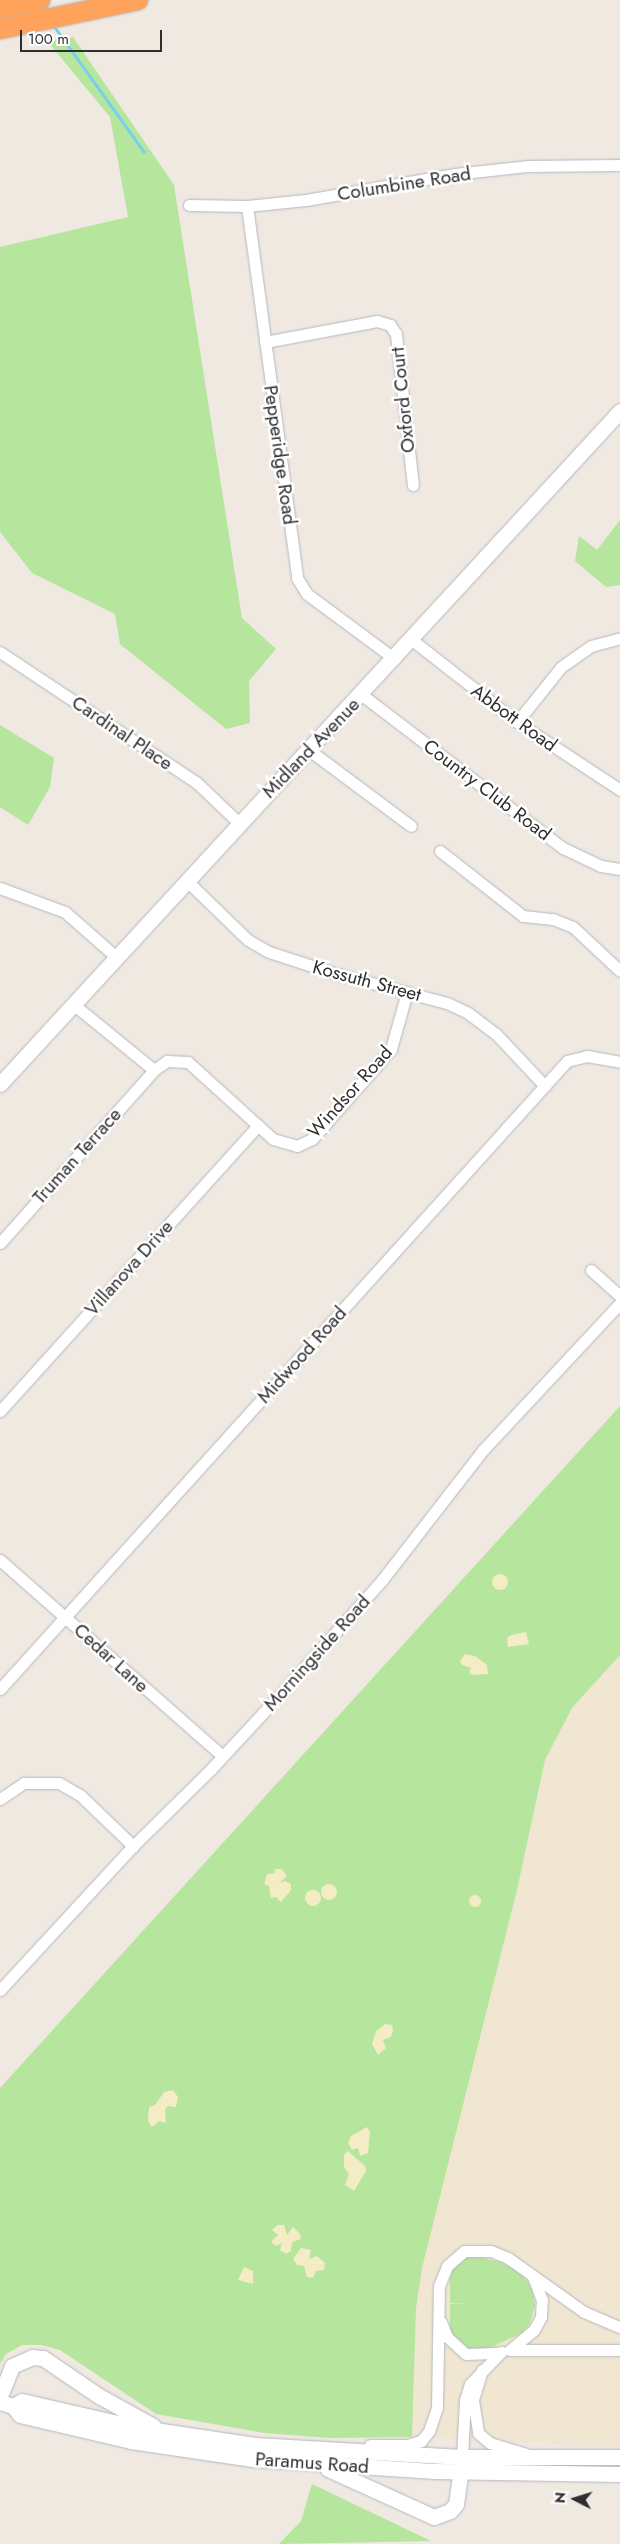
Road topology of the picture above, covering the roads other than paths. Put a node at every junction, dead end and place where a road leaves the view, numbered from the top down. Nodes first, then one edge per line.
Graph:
1 (138, 0) edge
2 (32, 2) edge
3 (0, 8) edge
4 (0, 29) edge
5 (620, 165) edge
6 (188, 205) dead end
7 (246, 206) junction
8 (265, 342) junction
9 (620, 411) edge
10 (413, 485) dead end
11 (620, 638) edge
12 (412, 640) junction
13 (0, 652) edge
14 (395, 658) junction
15 (362, 695) junction
16 (517, 722) junction
17 (309, 750) junction
18 (620, 790) edge
19 (239, 823) junction
20 (411, 826) dead end
21 (440, 851) dead end
22 (620, 869) edge
23 (186, 880) junction
24 (0, 888) edge
25 (116, 957) junction
26 (620, 971) edge
27 (408, 992) junction
28 (73, 1004) junction
29 (620, 1062) edge
30 (154, 1070) junction
31 (0, 1084) edge
32 (545, 1086) junction
33 (258, 1124) junction
34 (0, 1243) edge
35 (591, 1270) dead end
36 (620, 1296) edge
37 (620, 1303) edge
38 (0, 1410) edge
39 (0, 1560) edge
40 (64, 1616) junction
41 (0, 1689) edge
42 (222, 1756) junction
43 (0, 1799) edge
44 (133, 1846) junction
45 (0, 1990) edge
46 (528, 2270) junction
47 (439, 2318) junction
48 (620, 2327) edge
49 (620, 2350) edge
50 (506, 2351) junction
51 (482, 2370) junction
52 (0, 2396) edge
53 (6, 2404) edge
54 (168, 2433) junction
55 (307, 2450) junction
56 (534, 2456) junction
57 (620, 2457) edge
58 (462, 2464) junction
59 (319, 2465) junction
60 (620, 2474) edge

1 - 4 highway
2 - 3 highway
5 - 7 street, Columbine Road
6 - 7 street, Columbine Road
7 - 8 street, Pepperidge Road
8 - 10 street, Oxford Court
8 - 14 street, Pepperidge Road
9 - 12 main road, Midland Avenue
11 - 16 street
12 - 14 main road, Midland Avenue
12 - 16 street, Abbott Road
13 - 19 street, Cardinal Place
14 - 15 main road, Midland Avenue
15 - 17 main road, Midland Avenue
15 - 22 street, Country Club Road
16 - 18 street, Abbott Road
17 - 19 main road, Midland Avenue
17 - 20 street
19 - 23 main road, Midland Avenue
21 - 26 street
23 - 25 main road, Midland Avenue
23 - 27 street, Kossuth Street
24 - 25 street
25 - 28 main road, Midland Avenue
27 - 32 street, Kossuth Street
27 - 33 street, Windsor Road
28 - 30 street
28 - 31 main road, Midland Avenue
29 - 32 street, Midwood Road
30 - 33 street, Windsor Road
30 - 34 street, Truman Terrace
32 - 40 street, Midwood Road
33 - 38 street, Villanova Drive
35 - 36 street
37 - 42 street, Morningside Road
39 - 40 street, Cedar Lane
40 - 41 street, Midwood Road
40 - 42 street, Cedar Lane
42 - 44 street, Morningside Road
43 - 44 street
44 - 45 street, Morningside Road
46 - 47 street
46 - 48 street
46 - 50 street
47 - 50 street
47 - 55 street
49 - 50 street
50 - 51 street
51 - 56 street
51 - 58 street
52 - 54 main road
53 - 54 main road, Paramus Road
53 - 59 main road, Paramus Road
54 - 55 main road, Paramus Road
55 - 58 main road, Paramus Road
56 - 57 main road, Paramus Road
56 - 58 main road, Paramus Road
58 - 59 main road, Paramus Road
58 - 59 main road
58 - 60 main road, Paramus Road

